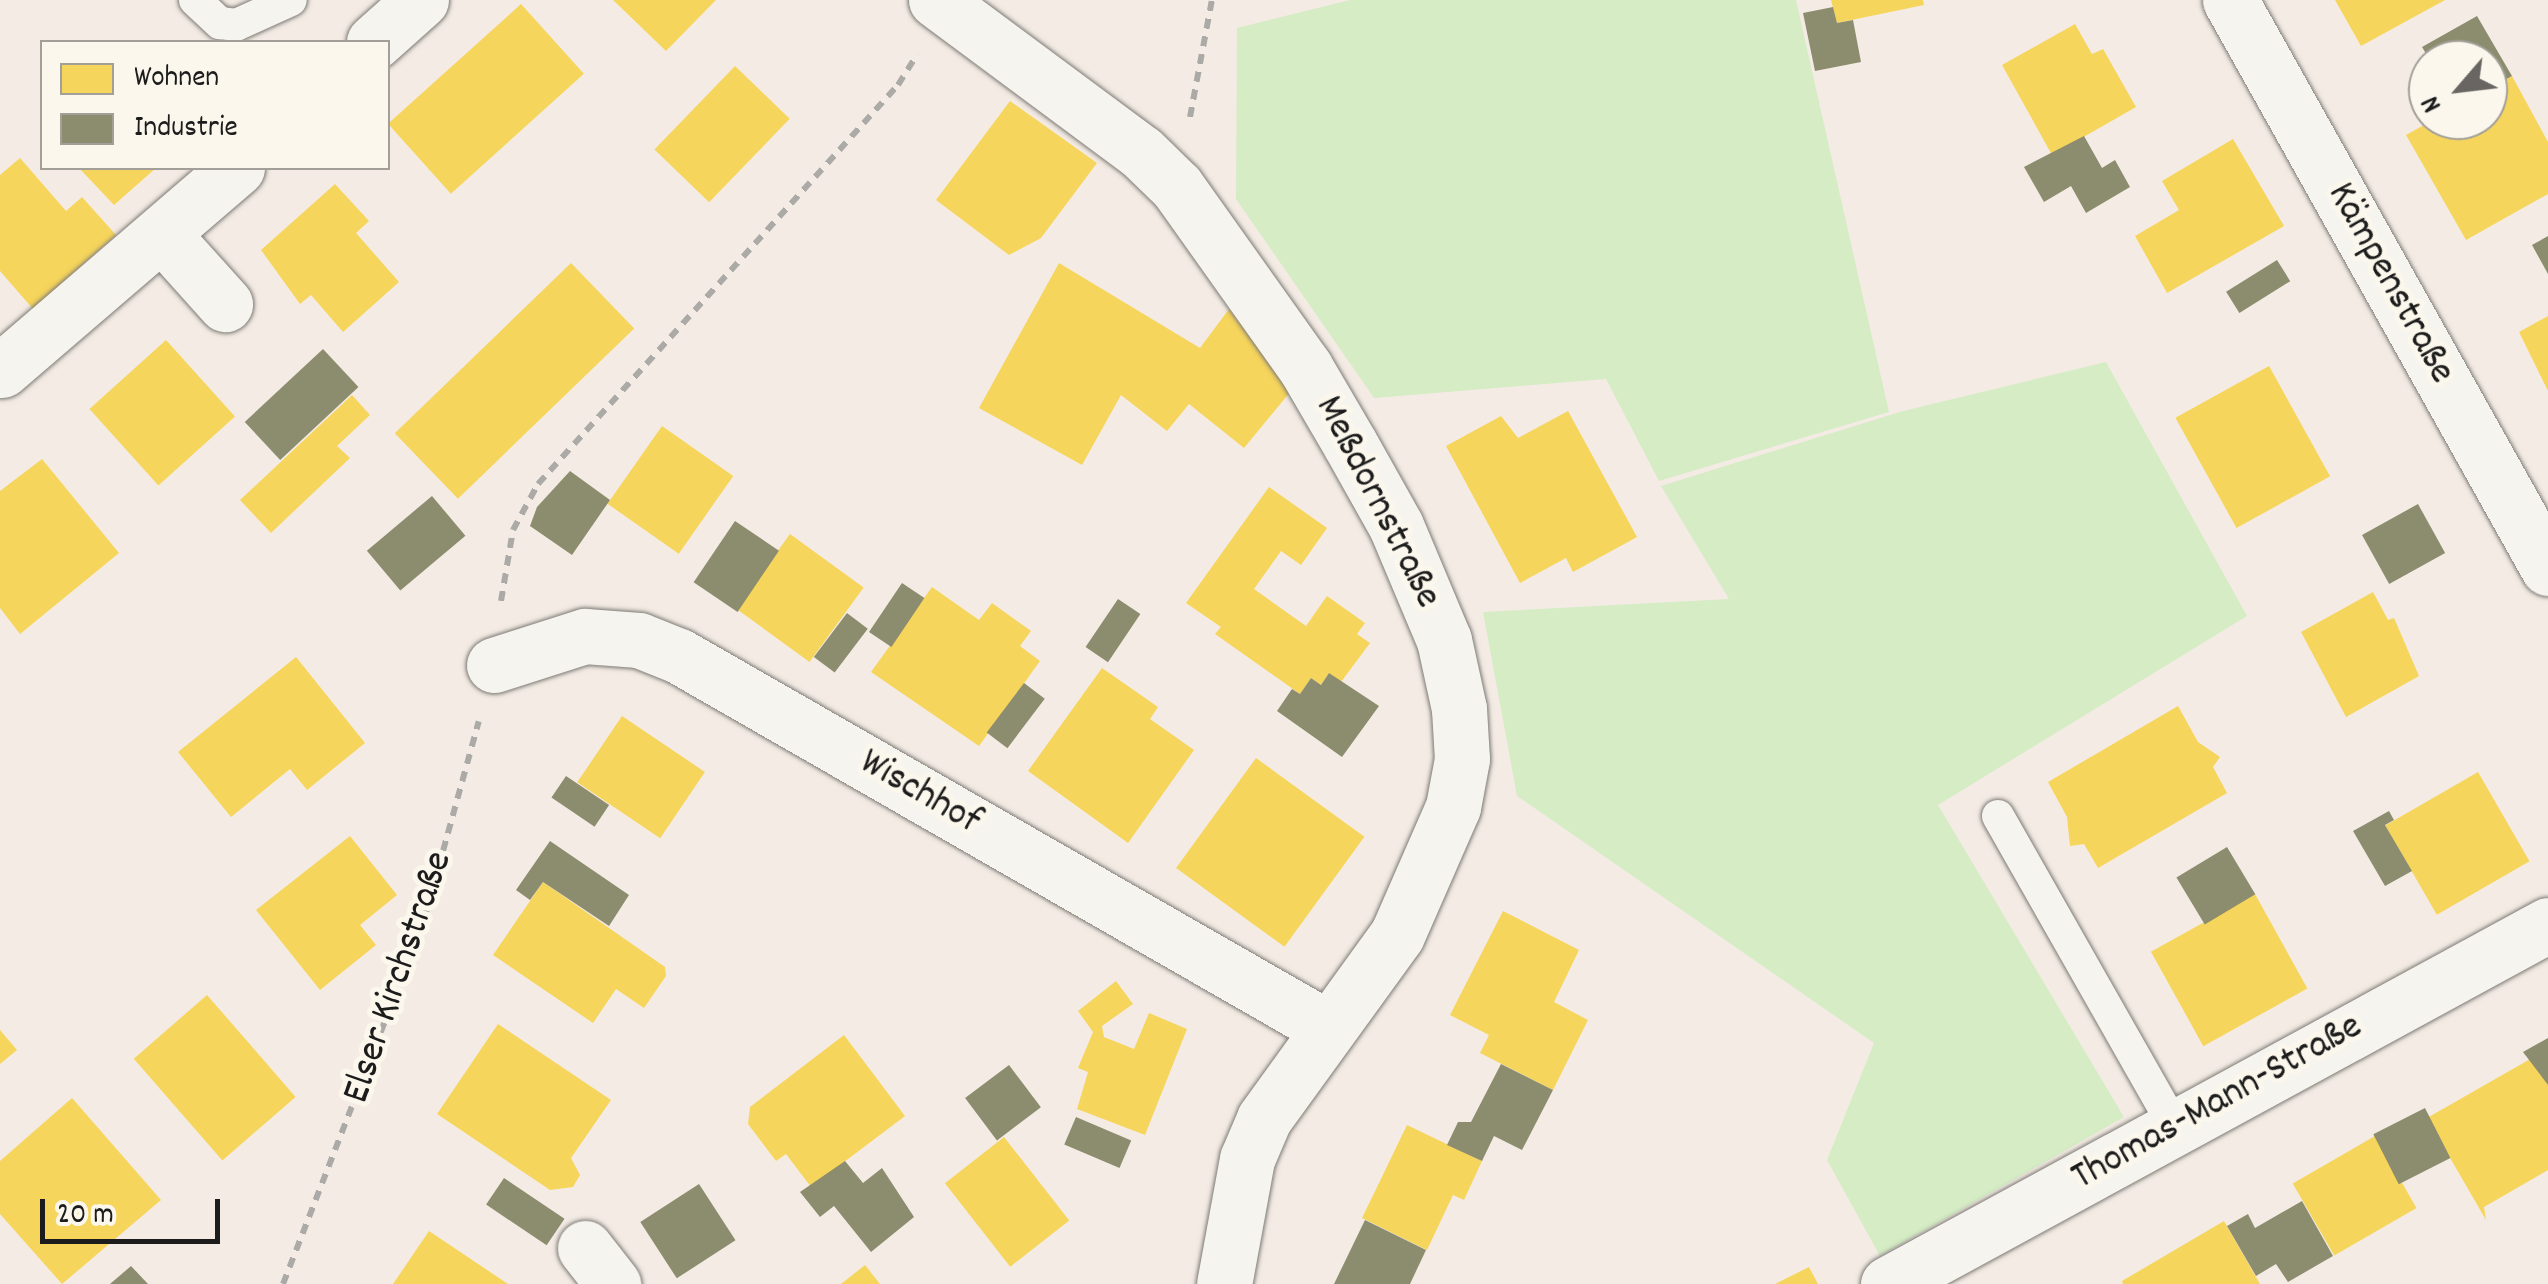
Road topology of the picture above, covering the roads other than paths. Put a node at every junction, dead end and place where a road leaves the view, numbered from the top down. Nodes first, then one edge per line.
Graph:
1 (195, 0) edge
2 (292, 0) edge
3 (420, 0) edge
4 (2230, 0) edge
5 (942, 4) edge
6 (376, 40) edge
7 (235, 170) edge
8 (163, 235) junction
9 (224, 304) dead end
10 (2, 370) edge
11 (2548, 568) edge
12 (494, 666) road end
13 (1998, 816) dead end
14 (2548, 925) edge
15 (1326, 1027) junction
16 (2175, 1128) junction
17 (1224, 1284) edge
18 (1888, 1284) edge

1 - 2 lane
3 - 6 street
4 - 11 street, Kämpenstraße
5 - 15 street, Meßdornstraße
7 - 8 street
8 - 9 street
8 - 10 street
12 - 15 street, Wischhof
13 - 16 lane
14 - 16 street, Thomas-Mann-Straße
15 - 17 street, Meßdornstraße
16 - 18 street, Thomas-Mann-Straße

